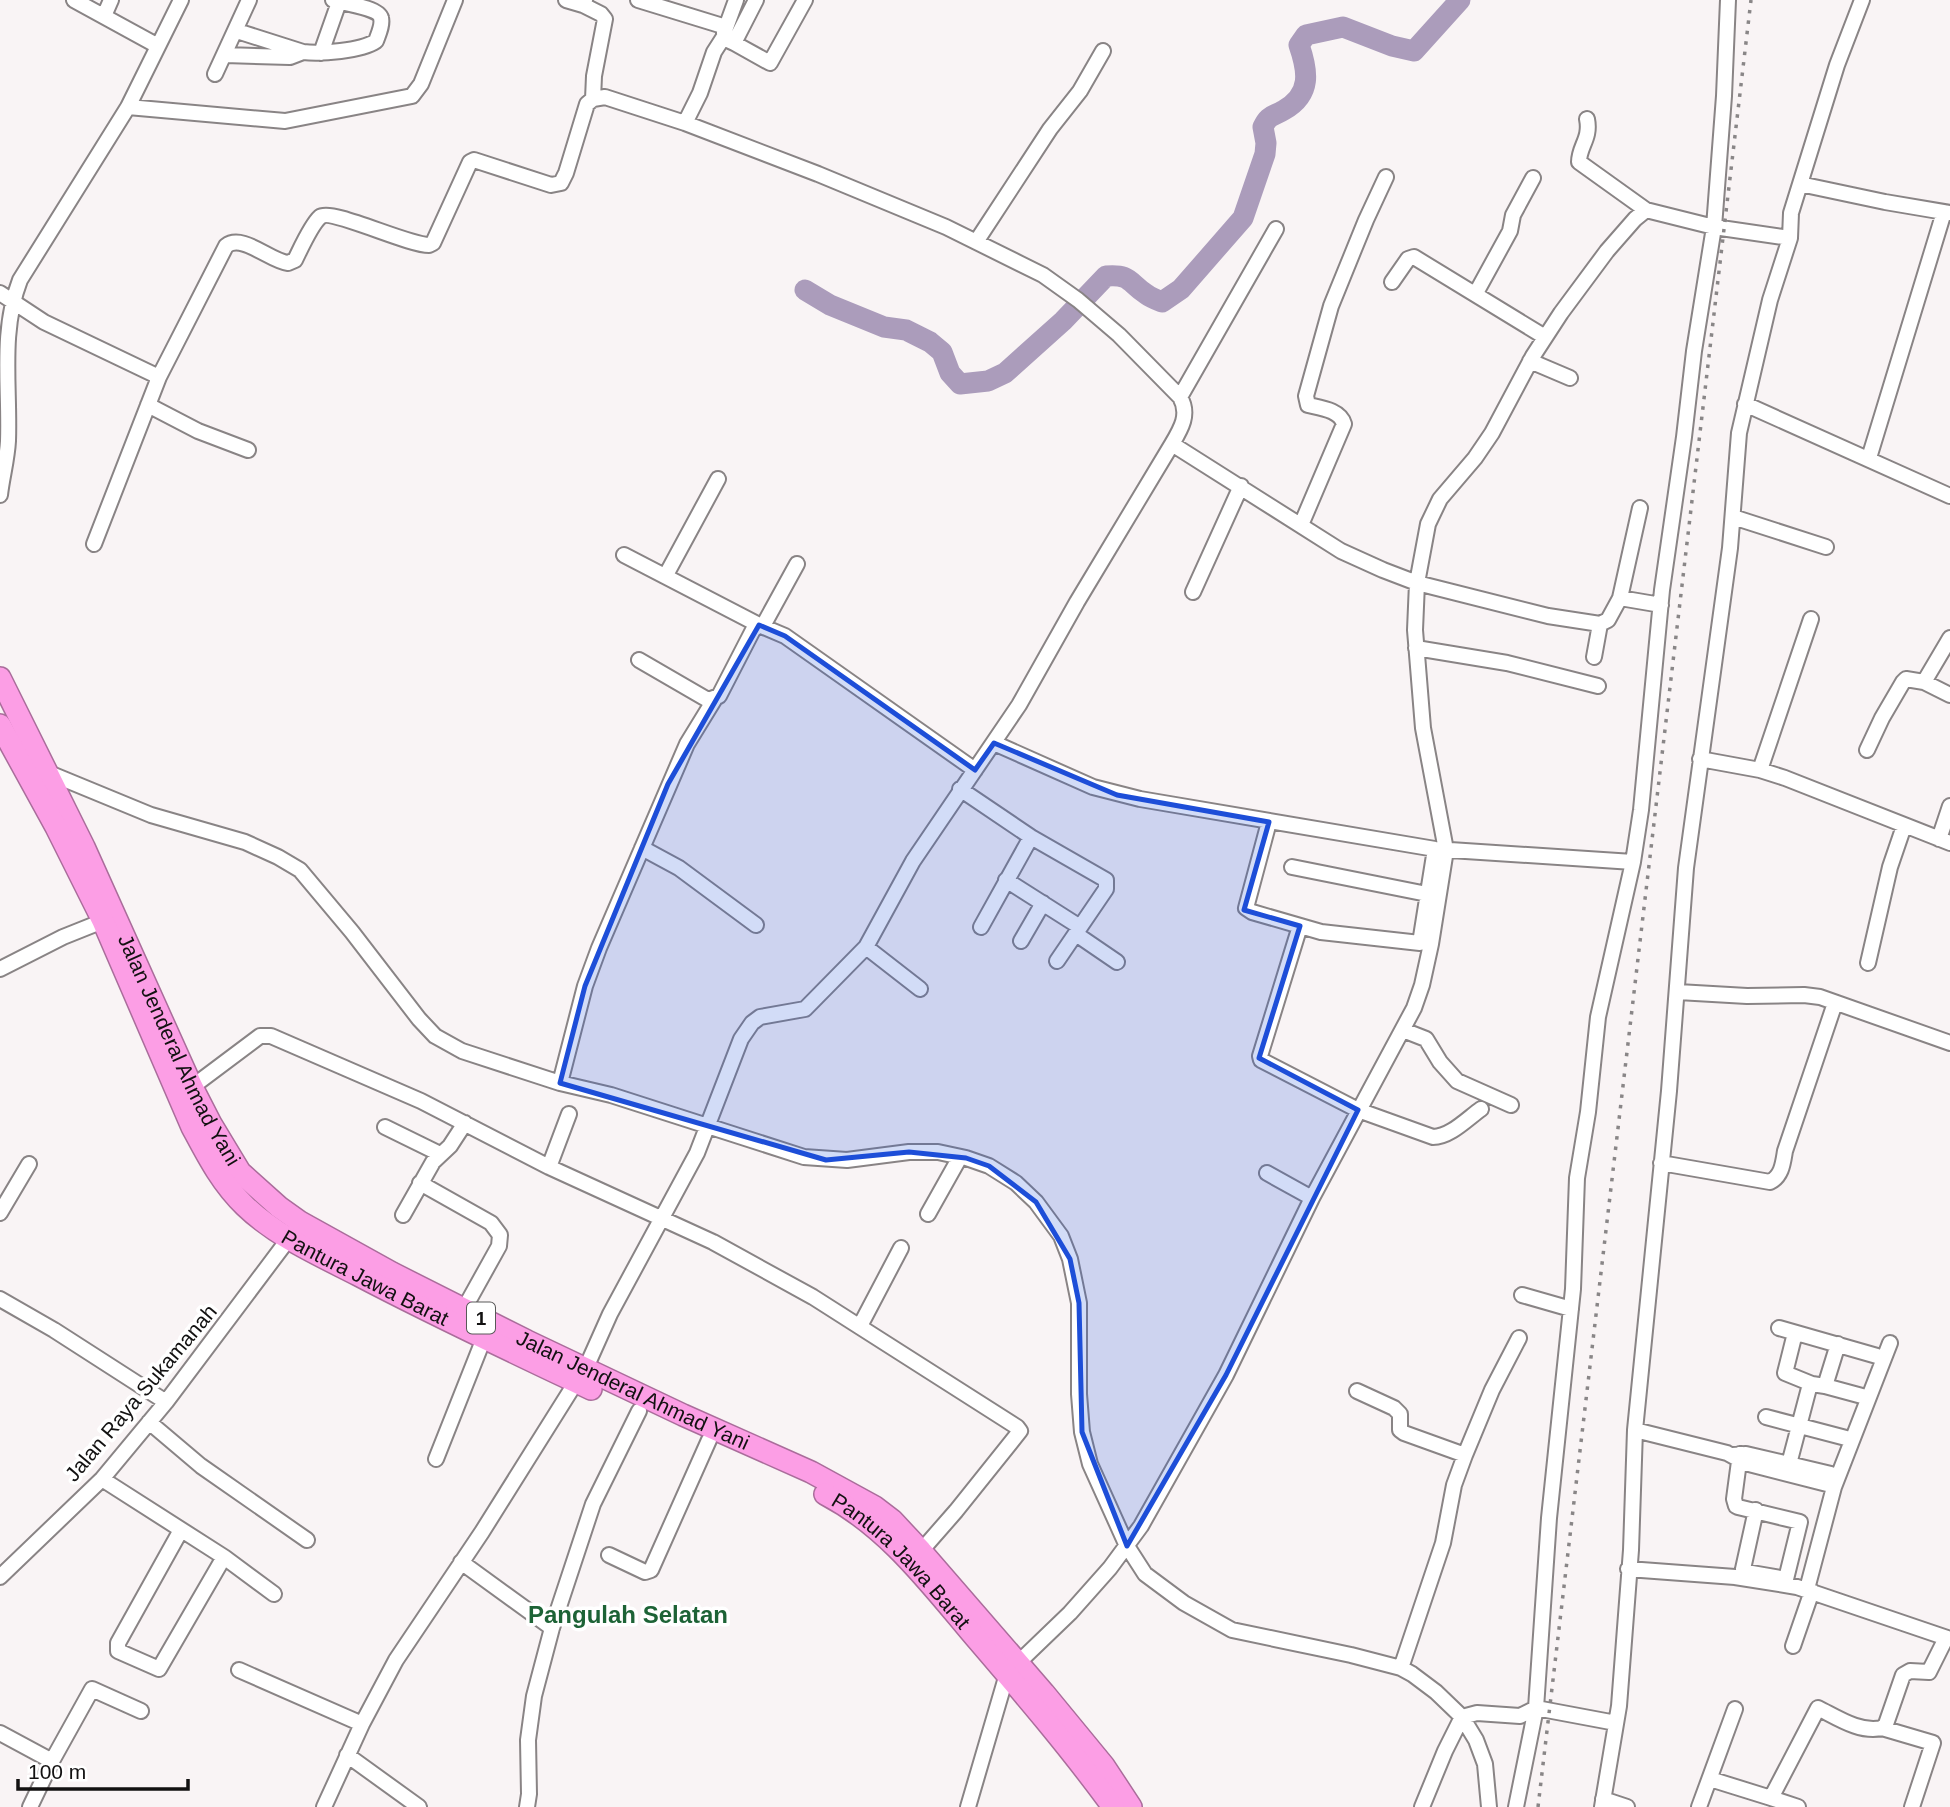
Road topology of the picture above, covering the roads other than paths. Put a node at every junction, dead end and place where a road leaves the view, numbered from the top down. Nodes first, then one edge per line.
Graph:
1 (74, 0) edge
2 (111, 0) edge
3 (181, 0) edge
4 (249, 0) edge
5 (455, 0) edge
6 (566, 0) edge
7 (638, 0) edge
8 (736, 0) edge
9 (756, 0) edge
10 (805, 0) edge
11 (1728, 0) edge
12 (1862, 0) edge
13 (336, 1) edge
14 (584, 3) edge
15 (104, 16) junction
16 (237, 31) junction
17 (728, 36) junction
18 (158, 46) junction
19 (1103, 51) dead end
20 (303, 52) junction
21 (321, 53) junction
22 (225, 55) junction
23 (215, 75) dead end
24 (593, 99) junction
25 (128, 107) junction
26 (1587, 120) dead end
27 (685, 123) junction
28 (1387, 177) dead end
29 (1533, 177) dead end
30 (1800, 184) junction
31 (1646, 210) junction
32 (1947, 213) edge
33 (1714, 227) junction
34 (1276, 229) dead end
35 (1790, 238) junction
36 (976, 242) junction
37 (1392, 282) dead end
38 (1476, 293) junction
39 (6, 296) edge
40 (1545, 337) junction
41 (1530, 361) junction
42 (159, 377) junction
43 (1570, 378) dead end
44 (1180, 397) junction
45 (1745, 404) junction
46 (148, 405) junction
47 (1172, 444) junction
48 (248, 450) dead end
49 (1869, 458) junction
50 (718, 479) dead end
51 (0, 486) edge
52 (1241, 486) junction
53 (0, 495) edge
54 (1950, 496) edge
55 (1640, 508) dead end
56 (1733, 517) junction
57 (1301, 525) junction
58 (94, 544) dead end
59 (1826, 547) dead end
60 (624, 555) dead end
61 (797, 564) dead end
62 (666, 575) junction
63 (1417, 583) junction
64 (1193, 592) dead end
65 (1620, 598) junction
66 (1661, 604) junction
67 (1811, 619) dead end
68 (1600, 624) junction
69 (761, 625) junction
70 (1950, 638) edge
71 (1416, 648) junction
72 (1594, 657) dead end
73 (639, 660) dead end
74 (0, 678) edge
75 (1924, 682) junction
76 (1598, 686) dead end
77 (1950, 695) edge
78 (713, 700) junction
79 (0, 725) edge
80 (994, 743) junction
81 (1867, 750) dead end
82 (1700, 759) junction
83 (975, 770) junction
84 (1760, 770) junction
85 (49, 773) junction
86 (960, 789) junction
87 (1950, 806) edge
88 (1269, 822) junction
89 (1904, 826) junction
90 (1031, 837) junction
91 (1944, 841) edge
92 (642, 848) junction
93 (1440, 850) junction
94 (1633, 862) junction
95 (1292, 867) dead end
96 (1006, 880) junction
97 (1434, 896) junction
98 (1042, 903) junction
99 (103, 921) junction
100 (756, 925) dead end
101 (1300, 926) junction
102 (981, 928) dead end
103 (1078, 930) junction
104 (1021, 941) dead end
105 (1425, 944) junction
106 (866, 947) junction
107 (1057, 961) dead end
108 (1117, 962) dead end
109 (1868, 963) dead end
110 (0, 969) edge
111 (920, 989) dead end
112 (1678, 992) junction
113 (1835, 1003) junction
114 (1403, 1030) junction
115 (1950, 1043) edge
116 (560, 1083) junction
117 (192, 1087) junction
118 (1511, 1105) dead end
119 (1481, 1109) dead end
120 (1358, 1110) junction
121 (569, 1114) dead end
122 (465, 1123) junction
123 (385, 1127) dead end
124 (707, 1127) junction
125 (440, 1154) junction
126 (960, 1157) junction
127 (1661, 1163) junction
128 (29, 1164) dead end
129 (549, 1167) junction
130 (1267, 1173) dead end
131 (420, 1183) junction
132 (1312, 1198) junction
133 (0, 1213) edge
134 (928, 1214) dead end
135 (403, 1215) dead end
136 (660, 1220) junction
137 (295, 1230) junction
138 (901, 1248) dead end
139 (1522, 1295) dead end
140 (0, 1299) edge
141 (464, 1309) junction
142 (1572, 1309) junction
143 (860, 1326) junction
144 (1779, 1328) dead end
145 (1795, 1333) junction
146 (484, 1338) junction
147 (1518, 1338) dead end
148 (1890, 1343) dead end
149 (1838, 1344) junction
150 (1877, 1356) dead end
151 (580, 1376) junction
152 (1819, 1385) junction
153 (1357, 1391) dead end
154 (1863, 1396) dead end
155 (166, 1402) junction
156 (639, 1411) junction
157 (1766, 1417) dead end
158 (149, 1422) junction
159 (1799, 1426) junction
160 (1635, 1430) junction
161 (1846, 1438) dead end
162 (709, 1440) junction
163 (1465, 1455) junction
164 (1737, 1457) junction
165 (436, 1459) dead end
166 (102, 1479) junction
167 (1756, 1510) junction
168 (1800, 1522) junction
169 (1816, 1527) dead end
170 (181, 1530) junction
171 (307, 1540) dead end
172 (1127, 1546) junction
173 (921, 1551) junction
174 (608, 1555) dead end
175 (224, 1557) junction
176 (461, 1562) junction
177 (1628, 1569) junction
178 (0, 1577) edge
179 (1809, 1590) junction
180 (274, 1594) dead end
181 (552, 1628) junction
182 (1948, 1639) edge
183 (1793, 1646) dead end
184 (1013, 1668) junction
185 (1401, 1668) junction
186 (239, 1670) dead end
187 (1536, 1708) junction
188 (1735, 1709) dead end
189 (141, 1711) dead end
190 (1462, 1717) junction
191 (1616, 1723) junction
192 (362, 1724) junction
193 (1882, 1728) junction
194 (0, 1733) edge
195 (347, 1755) junction
196 (52, 1761) junction
197 (1710, 1779) junction
198 (1771, 1798) junction
199 (1602, 1803) edge
200 (30, 1807) edge
201 (324, 1807) edge
202 (419, 1807) edge
203 (527, 1807) edge
204 (968, 1807) edge
205 (1113, 1807) edge
206 (1131, 1807) edge
207 (1422, 1807) edge
208 (1489, 1807) edge
209 (1516, 1807) edge
210 (1627, 1807) edge
211 (1699, 1807) edge
212 (1798, 1807) edge
213 (1912, 1807) edge

1 - 15 street
2 - 15 street
3 - 18 street
4 - 16 street
5 - 25 street
6 - 14 street
7 - 17 street
8 - 17 street
9 - 17 street
10 - 17 street
11 - 33 street
12 - 30 street
13 - 21 street
13 - 21 street
14 - 24 street
15 - 18 street
16 - 20 street
16 - 22 street
17 - 27 street
18 - 25 street
19 - 36 street
20 - 21 street
20 - 22 street
22 - 23 street
24 - 27 street
24 - 42 street
25 - 39 street
26 - 31 street
27 - 36 street
28 - 57 street
29 - 38 street
30 - 32 street
30 - 35 street
31 - 33 street
31 - 40 street
32 - 49 street
33 - 35 street
33 - 66 street
34 - 44 street
35 - 45 street
36 - 44 street
37 - 38 street
38 - 40 street
39 - 42 street
39 - 51 street
40 - 41 street
41 - 43 street
41 - 63 street
42 - 46 street
44 - 47 street
45 - 49 street
45 - 56 street
46 - 48 street
46 - 58 street
47 - 52 street
47 - 80 street
49 - 54 street
50 - 62 street
51 - 53 street
52 - 57 street
52 - 64 street
55 - 65 street
56 - 59 street
56 - 82 street
57 - 63 street
60 - 62 street
61 - 69 street
62 - 69 street
63 - 68 street
63 - 71 street
65 - 66 street
65 - 68 street
66 - 94 street
67 - 84 street
68 - 72 street
69 - 78 street
69 - 83 street
70 - 75 street
71 - 76 street
71 - 93 street
73 - 78 street
74 - 85 highway, Jalan Jenderal Ahmad Yani / 1
75 - 77 street
75 - 81 street
78 - 92 street
79 - 99 highway, Pantura Jawa Barat / 1
80 - 83 street
80 - 88 street
82 - 84 street
82 - 112 street
83 - 86 street
84 - 89 street
85 - 116 street
85 - 117 highway, Jalan Jenderal Ahmad Yani / 1
86 - 90 street
86 - 106 street
87 - 91 street
88 - 93 street
88 - 101 street
89 - 91 street
89 - 109 street
90 - 96 street
90 - 103 street
92 - 100 street
92 - 116 street
93 - 94 street
93 - 97 street
94 - 142 street
95 - 97 street
96 - 98 street
96 - 102 street
97 - 105 street
98 - 103 street
98 - 104 street
99 - 110 street
99 - 137 highway, Pantura Jawa Barat / 1
101 - 105 street
101 - 120 street
103 - 107 street
103 - 108 street
105 - 114 street
106 - 111 street
106 - 124 street
112 - 113 street
112 - 127 street
113 - 115 street
113 - 127 street
114 - 118 street
114 - 120 street
116 - 124 street
117 - 122 street
117 - 137 highway, Jalan Jenderal Ahmad Yani / 1
119 - 120 street
120 - 132 street
121 - 129 street
122 - 125 street
122 - 129 street
123 - 125 street
124 - 126 street
124 - 136 street
125 - 131 street
126 - 134 street
126 - 172 street
127 - 160 street
128 - 133 street
129 - 136 street
130 - 132 street
131 - 135 street
131 - 141 street
132 - 172 street
136 - 143 street
136 - 151 street
137 - 141 highway, Jalan Jenderal Ahmad Yani / 1
137 - 146 highway, Pantura Jawa Barat / 1
137 - 155 street, Jalan Raya Sukamanah
138 - 143 street
139 - 142 street
140 - 155 street
141 - 151 highway, Jalan Jenderal Ahmad Yani / 1
142 - 187 street
143 - 173 street
144 - 145 street
145 - 149 street
145 - 152 street
146 - 151 highway, Pantura Jawa Barat / 1
146 - 165 street
147 - 163 street
148 - 179 street
149 - 150 street
149 - 152 street
151 - 156 highway, Pantura Jawa Barat / 1
151 - 173 highway, Jalan Jenderal Ahmad Yani / 1
151 - 176 street
152 - 154 street
152 - 159 street
153 - 163 street
155 - 158 street, Jalan Raya Sukamanah
156 - 162 highway, Pantura Jawa Barat / 1
156 - 181 street
157 - 159 street
158 - 166 street, Jalan Raya Sukamanah
158 - 171 street
159 - 161 street
159 - 164 street
160 - 164 street
160 - 177 street
162 - 174 street
162 - 184 highway, Pantura Jawa Barat / 1
163 - 185 street
164 - 167 street
166 - 170 street
166 - 178 street, Jalan Raya Sukamanah
167 - 168 street
167 - 168 street
168 - 169 street
170 - 175 street
170 - 175 street
172 - 184 street
172 - 185 street
173 - 184 highway, Jalan Jenderal Ahmad Yani / 1
175 - 180 street
176 - 181 street
176 - 192 street
177 - 179 street
177 - 191 street
179 - 182 street
179 - 183 street
181 - 203 street
182 - 193 street
184 - 204 street
184 - 205 highway, Pantura Jawa Barat / 1
184 - 206 highway, Jalan Jenderal Ahmad Yani / 1
185 - 190 street
186 - 192 street
187 - 190 street
187 - 191 street
187 - 209 street
188 - 197 street
189 - 196 street
190 - 207 street
190 - 208 street
191 - 199 street
192 - 195 street
193 - 198 street
193 - 213 street
194 - 196 street
195 - 201 street
195 - 202 street
196 - 200 street
197 - 198 street
197 - 211 street
198 - 212 street
199 - 210 street

